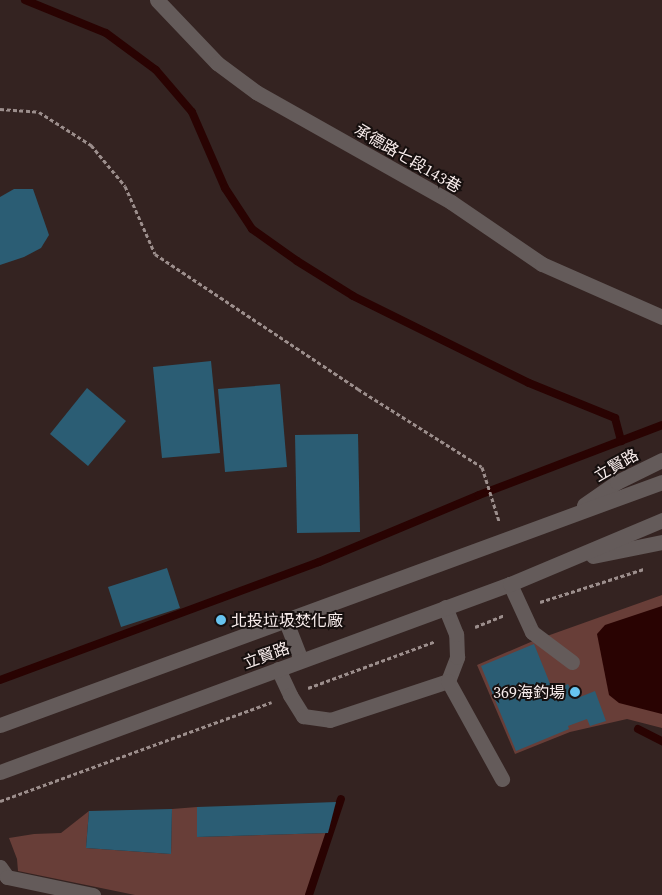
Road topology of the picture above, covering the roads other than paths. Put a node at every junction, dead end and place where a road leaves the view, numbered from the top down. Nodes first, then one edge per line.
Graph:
1 (157, 0) edge
2 (662, 317) edge
3 (662, 460) edge
4 (662, 482) edge
5 (563, 520) junction
6 (662, 520) edge
7 (662, 542) edge
8 (572, 559) junction
9 (510, 584) junction
10 (445, 607) junction
11 (285, 620) junction
12 (301, 660) junction
13 (572, 662) dead end
14 (278, 669) junction
15 (448, 681) junction
16 (0, 725) edge
17 (0, 772) edge
18 (502, 779) dead end
19 (0, 867) edge
20 (92, 895) edge

1 - 2 street, 承德路七段143巷
3 - 5 street, 立賢路
4 - 5 street, 立賢路
5 - 11 street, 立賢路
6 - 8 street, 立賢路
7 - 8 street, 立賢路
8 - 9 street, 立賢路
9 - 10 street, 立賢路
9 - 13 street
10 - 12 street, 立賢路
10 - 15 street
11 - 12 street
11 - 16 street, 立賢路
12 - 14 street, 立賢路
14 - 15 street
14 - 17 street, 立賢路
15 - 18 street
19 - 20 street

